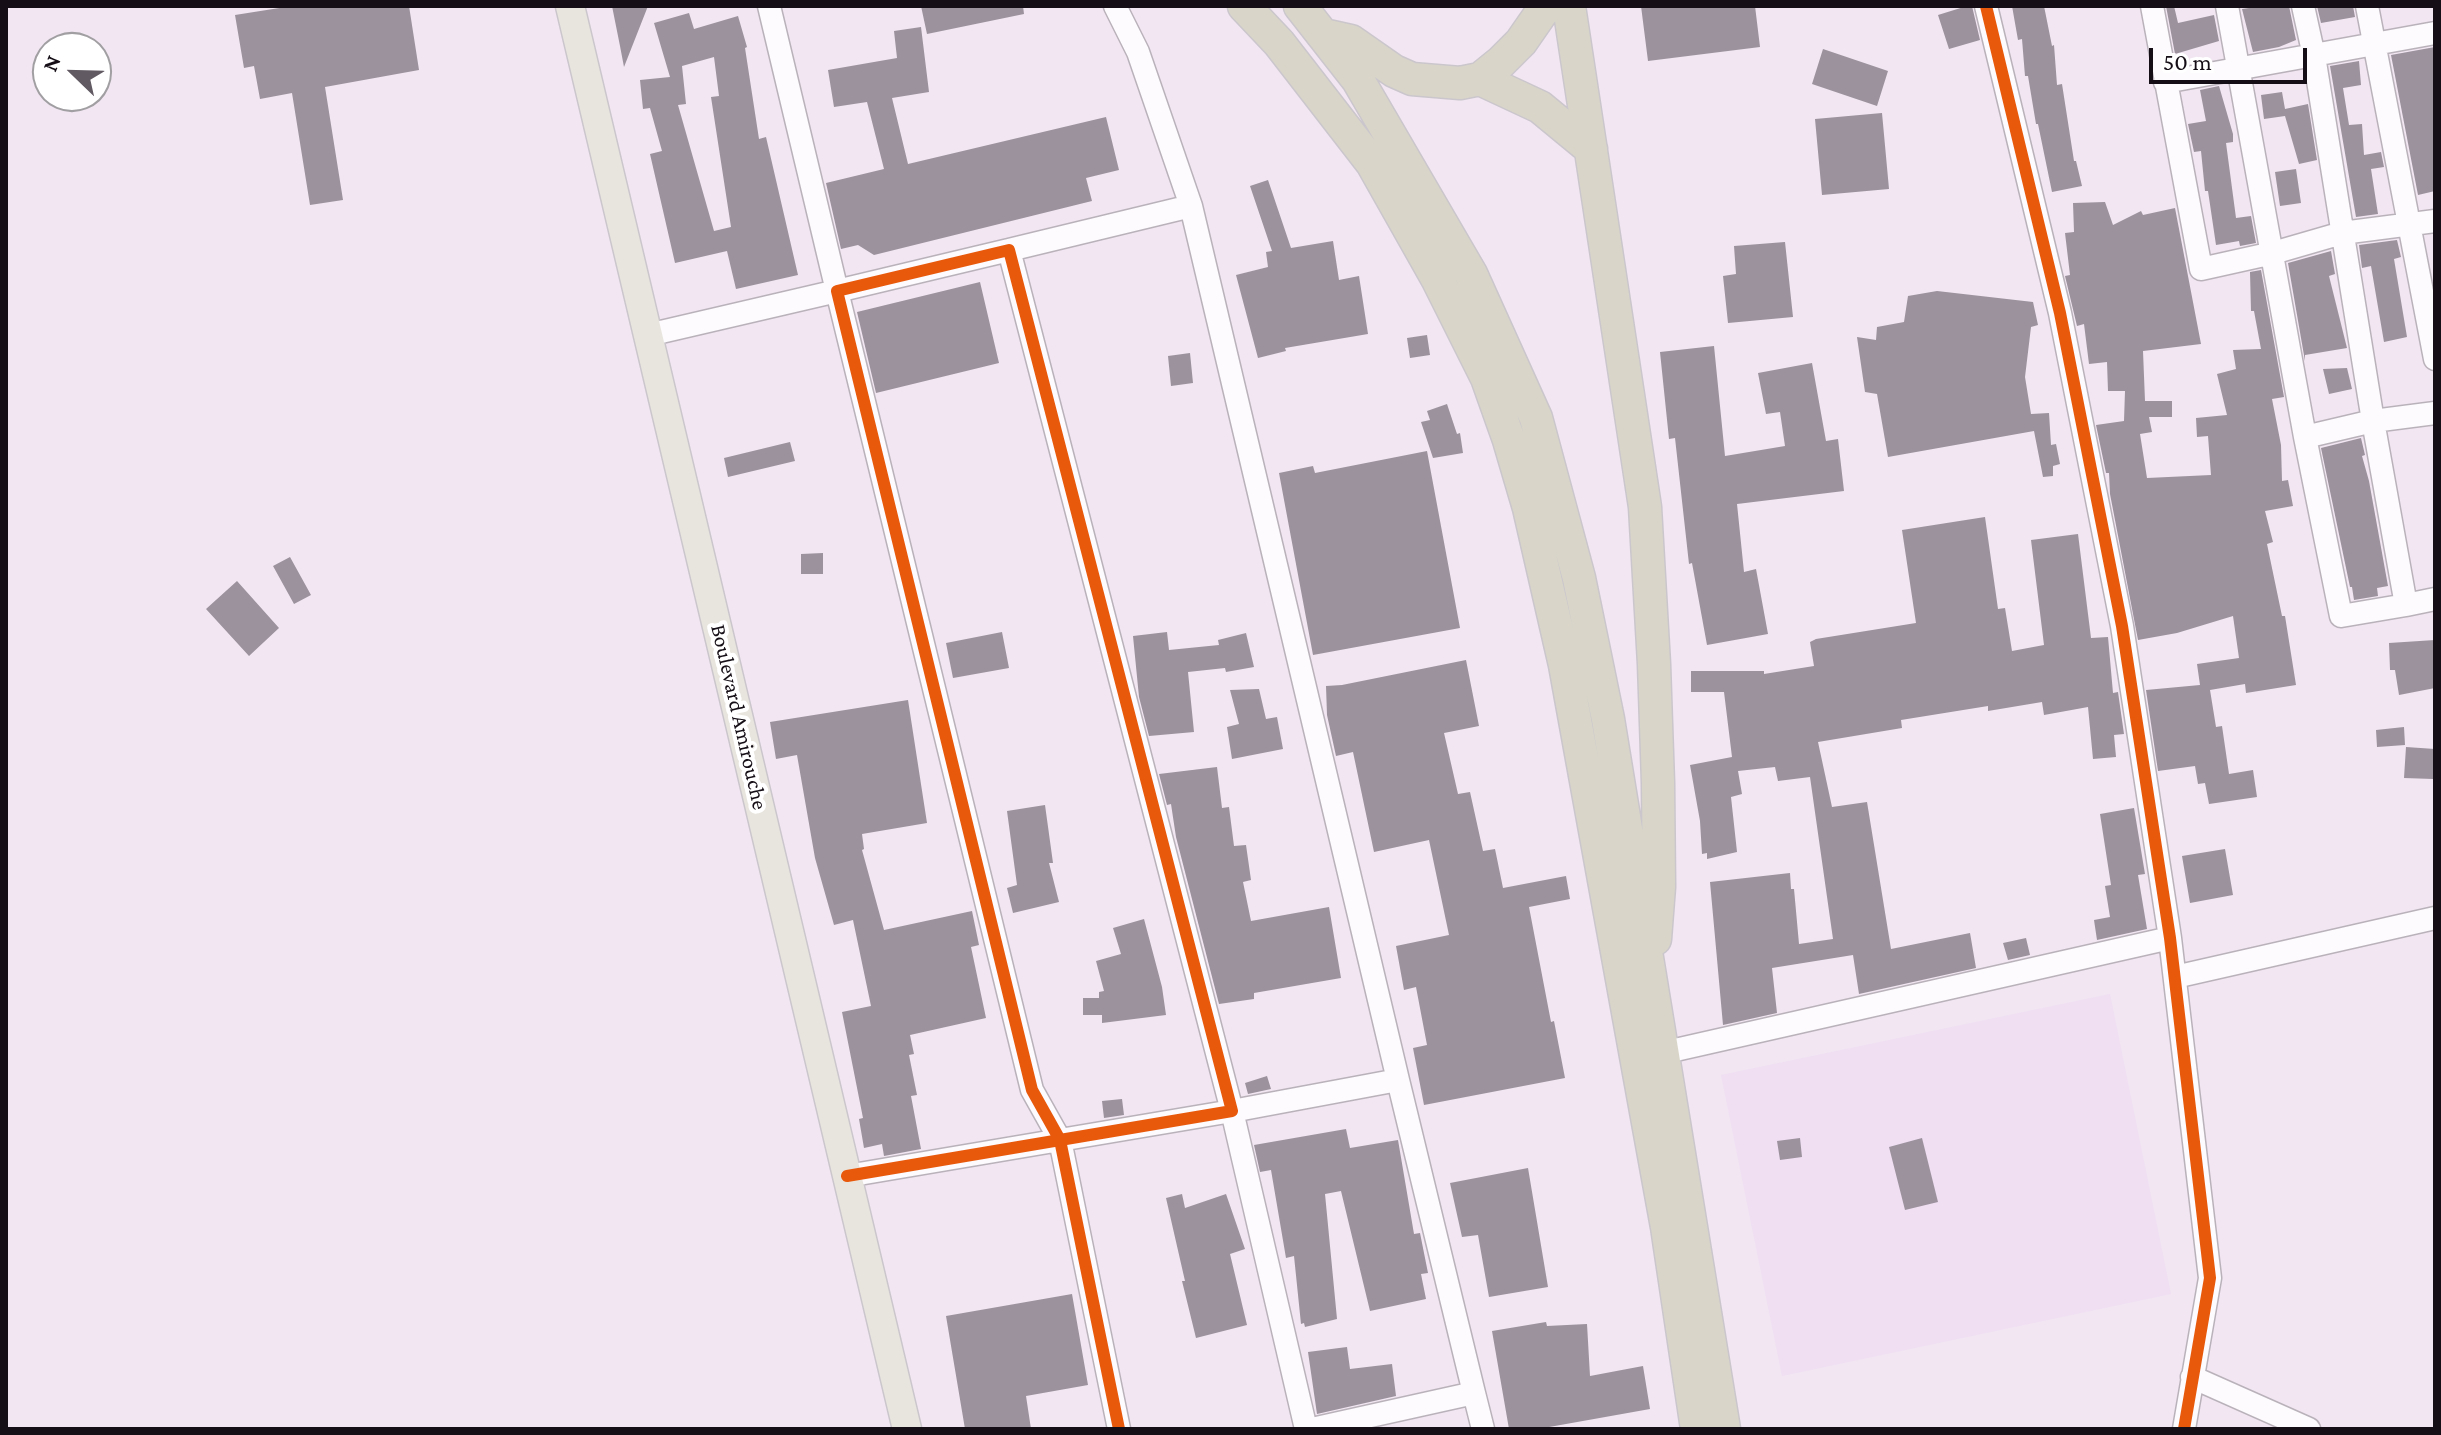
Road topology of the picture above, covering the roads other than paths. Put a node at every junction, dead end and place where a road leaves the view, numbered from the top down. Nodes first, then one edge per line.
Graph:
1 (570, 6) edge
2 (769, 6) edge
3 (1115, 6) edge
4 (1244, 6) edge
5 (1300, 6) edge
6 (1546, 6) edge
7 (1569, 6) edge
8 (1986, 6) edge
9 (2152, 6) edge
10 (2227, 6) edge
11 (2303, 6) edge
12 (2367, 6) edge
13 (2435, 33) edge
14 (1324, 35) junction
15 (2375, 46) junction
16 (2314, 56) junction
17 (2239, 70) junction
18 (1480, 79) junction
19 (2165, 82) junction
20 (1591, 149) junction
21 (1191, 206) junction
22 (2435, 221) edge
23 (2409, 225) junction
24 (2342, 233) junction
25 (1009, 250) junction
26 (2273, 253) junction
27 (837, 291) junction
28 (648, 335) junction
29 (2435, 359) edge
30 (2435, 413) edge
31 (2373, 421) junction
32 (2305, 437) junction
33 (2435, 599) edge
34 (2406, 605) junction
35 (2435, 918) edge
36 (2170, 938) junction
37 (2175, 977) junction
38 (1651, 990) junction
39 (1662, 1053) junction
40 (1398, 1080) junction
41 (1232, 1111) junction
42 (1060, 1140) junction
43 (847, 1176) junction
44 (2192, 1377) junction
45 (1474, 1393) junction
46 (907, 1429) edge
47 (1119, 1429) edge
48 (1306, 1429) edge
49 (1312, 1429) edge
50 (1483, 1429) edge
51 (1697, 1429) edge
52 (1724, 1429) edge
53 (2184, 1429) edge
54 (2309, 1429) edge

1 - 28 main road, Boulevard Amirouche
2 - 27 street
3 - 21 street
4 - 51 highway
5 - 14 highway
6 - 18 highway
7 - 20 highway
8 - 36 street
9 - 19 street
10 - 17 street
11 - 16 street
12 - 15 street
13 - 15 street
14 - 18 highway
14 - 38 highway
15 - 16 street
15 - 23 street
16 - 17 street
16 - 24 street
17 - 19 street
17 - 26 street
18 - 20 highway
19 - 26 street
20 - 38 highway
21 - 25 street
21 - 40 street
22 - 23 street
23 - 24 street
23 - 29 street
24 - 26 street
24 - 31 street
25 - 27 street
25 - 41 street
26 - 32 street
27 - 28 street
27 - 42 street
28 - 43 main road, Boulevard Amirouche
30 - 31 street
31 - 32 street
31 - 34 street
32 - 34 street
33 - 34 street
35 - 37 street
36 - 37 street
36 - 39 street
37 - 44 street
38 - 39 highway
39 - 52 highway
40 - 41 street
40 - 45 street
41 - 42 street
41 - 48 street
42 - 43 street
42 - 47 street
43 - 46 main road, Boulevard Amirouche
44 - 53 street
44 - 54 street
45 - 49 street
45 - 50 street

